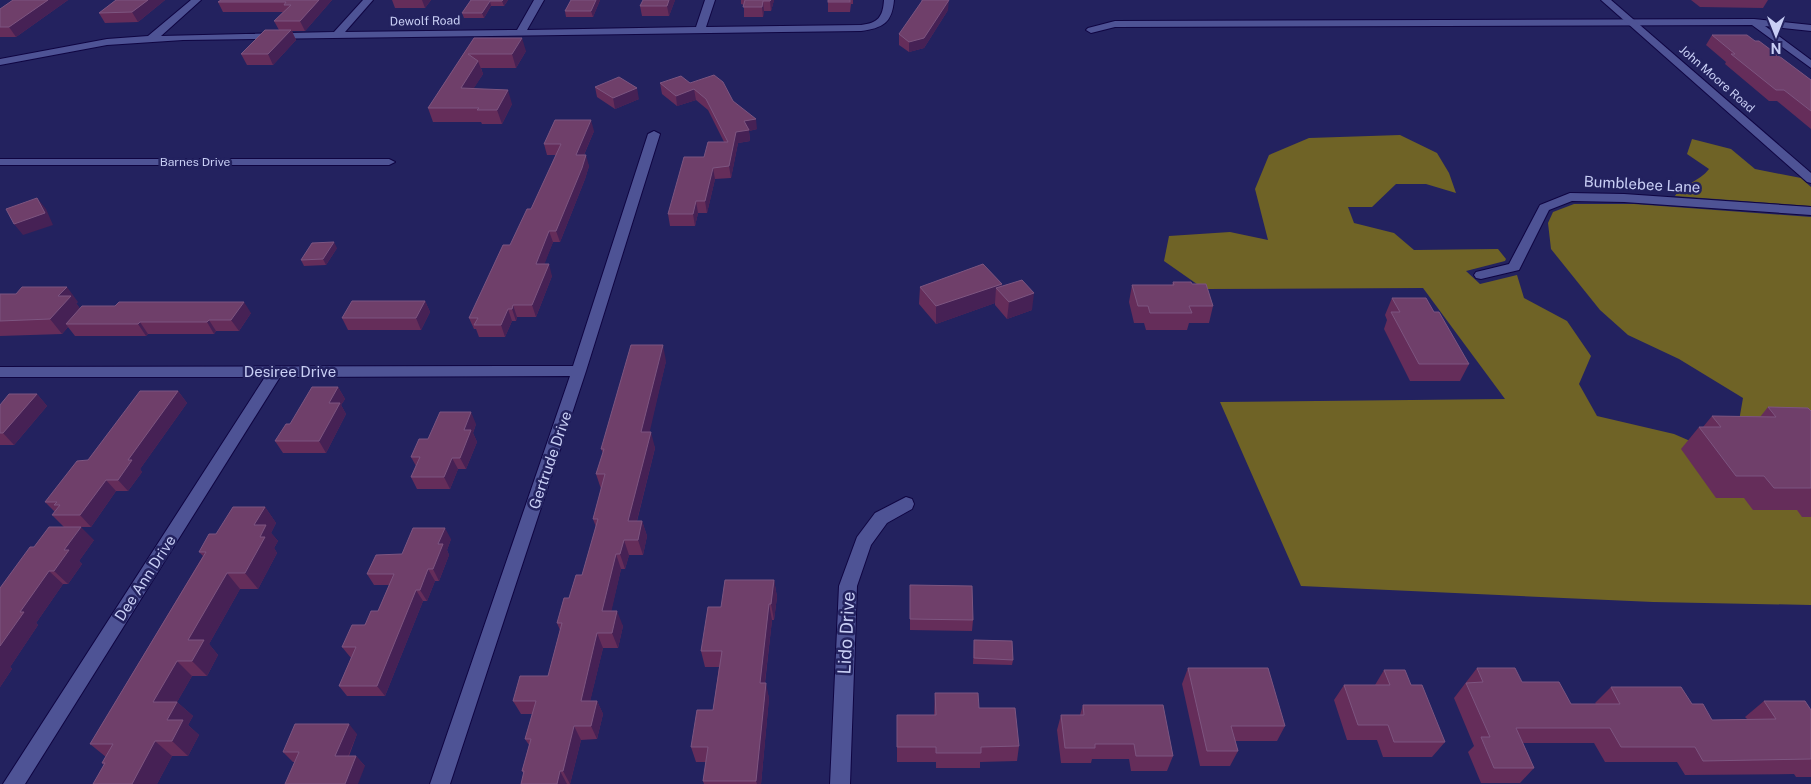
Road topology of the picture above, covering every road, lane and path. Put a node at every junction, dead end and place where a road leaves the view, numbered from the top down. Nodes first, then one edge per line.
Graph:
1 (196, 0) edge
2 (368, 0) edge
3 (539, 0) edge
4 (710, 0) edge
5 (889, 0) edge
6 (1606, 0) edge
7 (1631, 22) junction
8 (1754, 22) junction
9 (1811, 28) edge
10 (1091, 30) dead end
11 (700, 31) junction
12 (520, 33) junction
13 (337, 35) junction
14 (151, 39) junction
15 (0, 62) edge
16 (1811, 65) edge
17 (654, 134) dead end
18 (0, 162) edge
19 (389, 162) dead end
20 (1811, 179) edge
21 (1811, 212) edge
22 (1481, 275) dead end
23 (579, 371) junction
24 (0, 372) edge
25 (276, 372) junction
26 (906, 504) dead end
27 (13, 784) edge
28 (440, 784) edge
29 (840, 784) edge

1 - 14 street
2 - 13 street
3 - 12 street
4 - 11 street
5 - 11 street, Dewolf Road
6 - 7 street, John Moore Road
7 - 8 street
7 - 10 street
7 - 20 street, John Moore Road
8 - 9 street
8 - 16 street
11 - 12 street, Dewolf Road
12 - 13 street, Dewolf Road
13 - 14 street, Dewolf Road
14 - 15 street, Dewolf Road
17 - 23 street, Gertrude Drive
18 - 19 street, Barnes Drive
21 - 22 street, Bumblebee Lane
23 - 25 street, Desiree Drive
23 - 28 street, Gertrude Drive
24 - 25 street, Desiree Drive
25 - 27 street, Dee Ann Drive
26 - 29 street, Lido Drive

